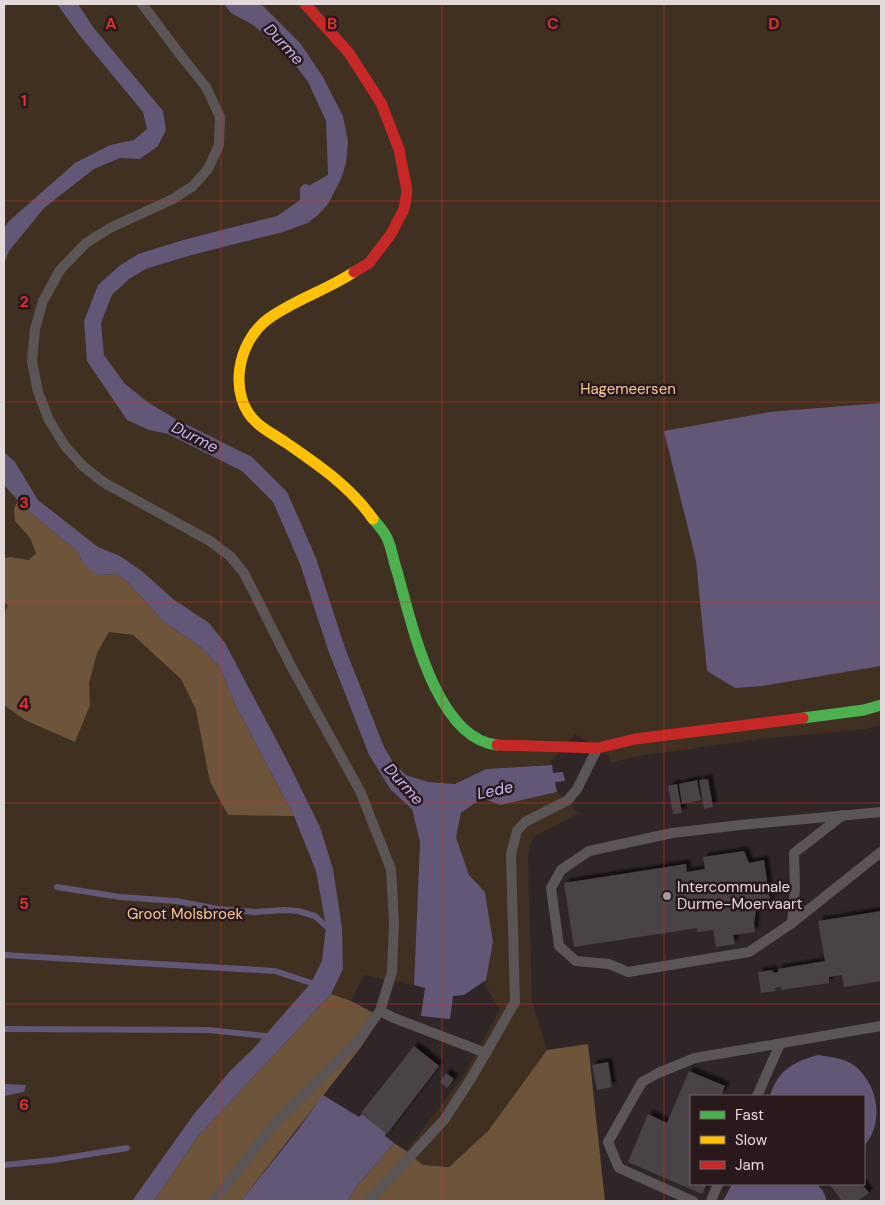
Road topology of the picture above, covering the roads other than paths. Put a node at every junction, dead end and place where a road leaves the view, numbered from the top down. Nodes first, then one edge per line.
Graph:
1 (142, 4) edge
2 (305, 4) edge
3 (881, 706) edge
4 (598, 748) junction
5 (881, 812) edge
6 (844, 815) junction
7 (881, 852) edge
8 (792, 923) junction
9 (380, 1011) junction
10 (881, 1026) edge
11 (780, 1044) junction
12 (486, 1053) junction
13 (757, 1095) edge
14 (718, 1185) edge
15 (214, 1201) edge
16 (369, 1201) edge
17 (693, 1201) edge
18 (711, 1201) edge

1 - 9 lane
2 - 4 street
3 - 4 street
4 - 12 lane
5 - 6 lane
6 - 8 lane
6 - 8 lane
7 - 8 lane
9 - 12 lane
9 - 15 lane
10 - 11 lane
11 - 13 lane
11 - 17 lane
12 - 16 lane
14 - 18 lane

